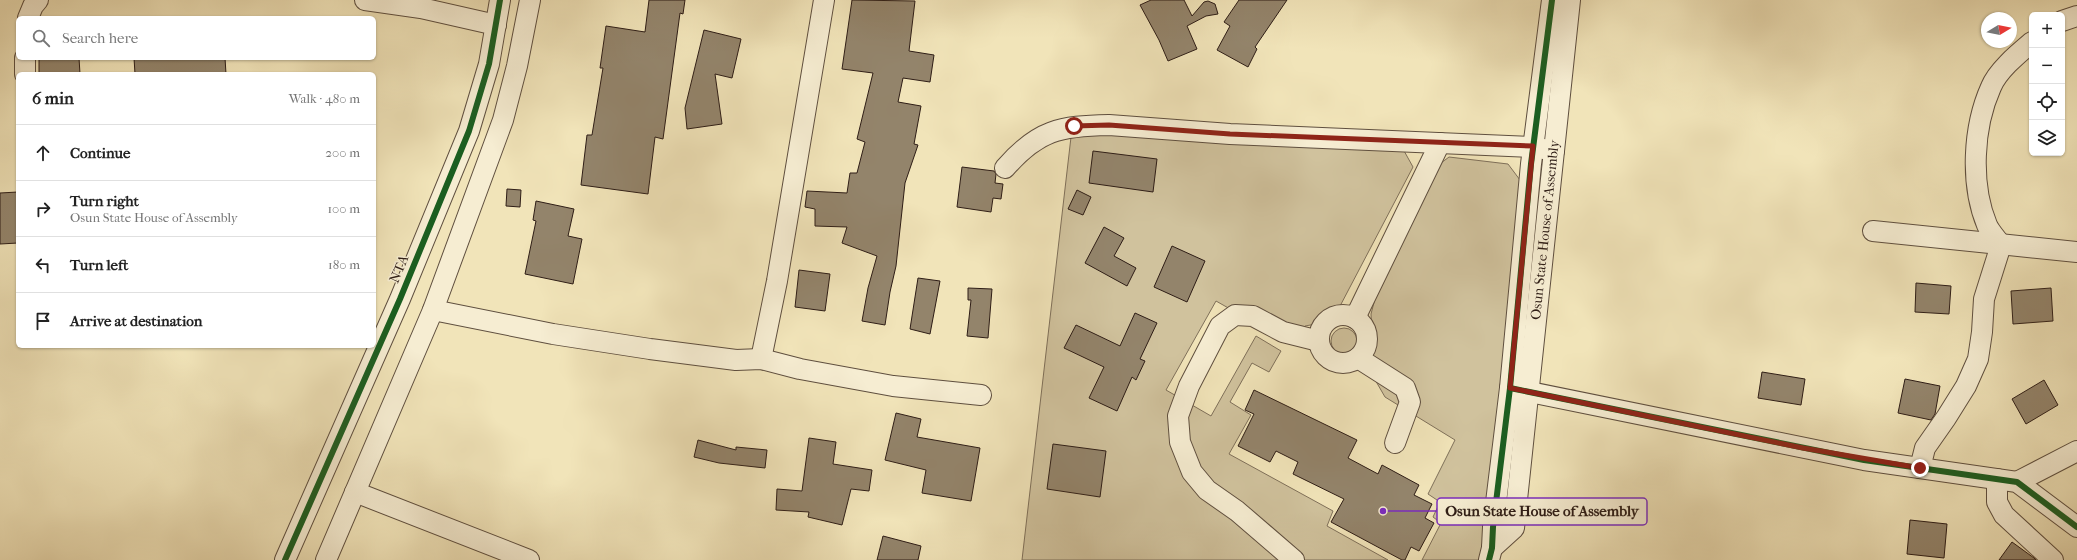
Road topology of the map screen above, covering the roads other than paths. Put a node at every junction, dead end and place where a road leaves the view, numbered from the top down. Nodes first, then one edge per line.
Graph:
1 (38, 0) edge
2 (365, 0) edge
3 (500, 0) edge
4 (530, 0) edge
5 (824, 0) edge
6 (1552, 0) edge
7 (1570, 0) edge
8 (29, 16) edge
9 (2077, 16) edge
10 (2065, 20) edge
11 (496, 25) junction
12 (2029, 45) edge
13 (25, 60) edge
14 (25, 72) edge
15 (1440, 143) junction
16 (1533, 146) junction
17 (1554, 151) junction
18 (1005, 168) dead end
19 (1874, 231) dead end
20 (2001, 245) junction
21 (2077, 252) edge
22 (433, 310) junction
23 (1354, 318) junction
24 (1319, 341) junction
25 (1358, 358) junction
26 (761, 359) junction
27 (1519, 390) junction
28 (981, 395) dead end
29 (1394, 443) dead end
30 (2077, 451) edge
31 (1920, 468) junction
32 (1997, 479) junction
33 (2017, 482) junction
34 (355, 492) junction
35 (2077, 527) edge
36 (1491, 554) edge
37 (284, 560) edge
38 (326, 560) edge
39 (529, 560) edge
40 (1294, 560) edge
41 (2052, 560) edge

1 - 8 street
2 - 11 street
3 - 11 street, NTA
4 - 22 street
5 - 26 street
6 - 16 street, Osun State House of Assembly
7 - 17 street, Osun State House of Assembly
9 - 10 street
11 - 37 street, NTA
12 - 20 street
13 - 14 street
15 - 16 street
15 - 18 street
15 - 23 street
16 - 17 street
16 - 27 street, Osun State House of Assembly
17 - 27 street, Osun State House of Assembly
19 - 20 street
20 - 21 street
20 - 31 street
22 - 26 street
22 - 34 street
23 - 24 street
23 - 25 street
24 - 25 street
24 - 40 street
25 - 29 street
26 - 28 street
27 - 31 street
27 - 36 street, Osun State House of Assembly
30 - 33 street
31 - 32 street
32 - 33 street
32 - 41 street
33 - 35 street
34 - 38 street
34 - 39 street

